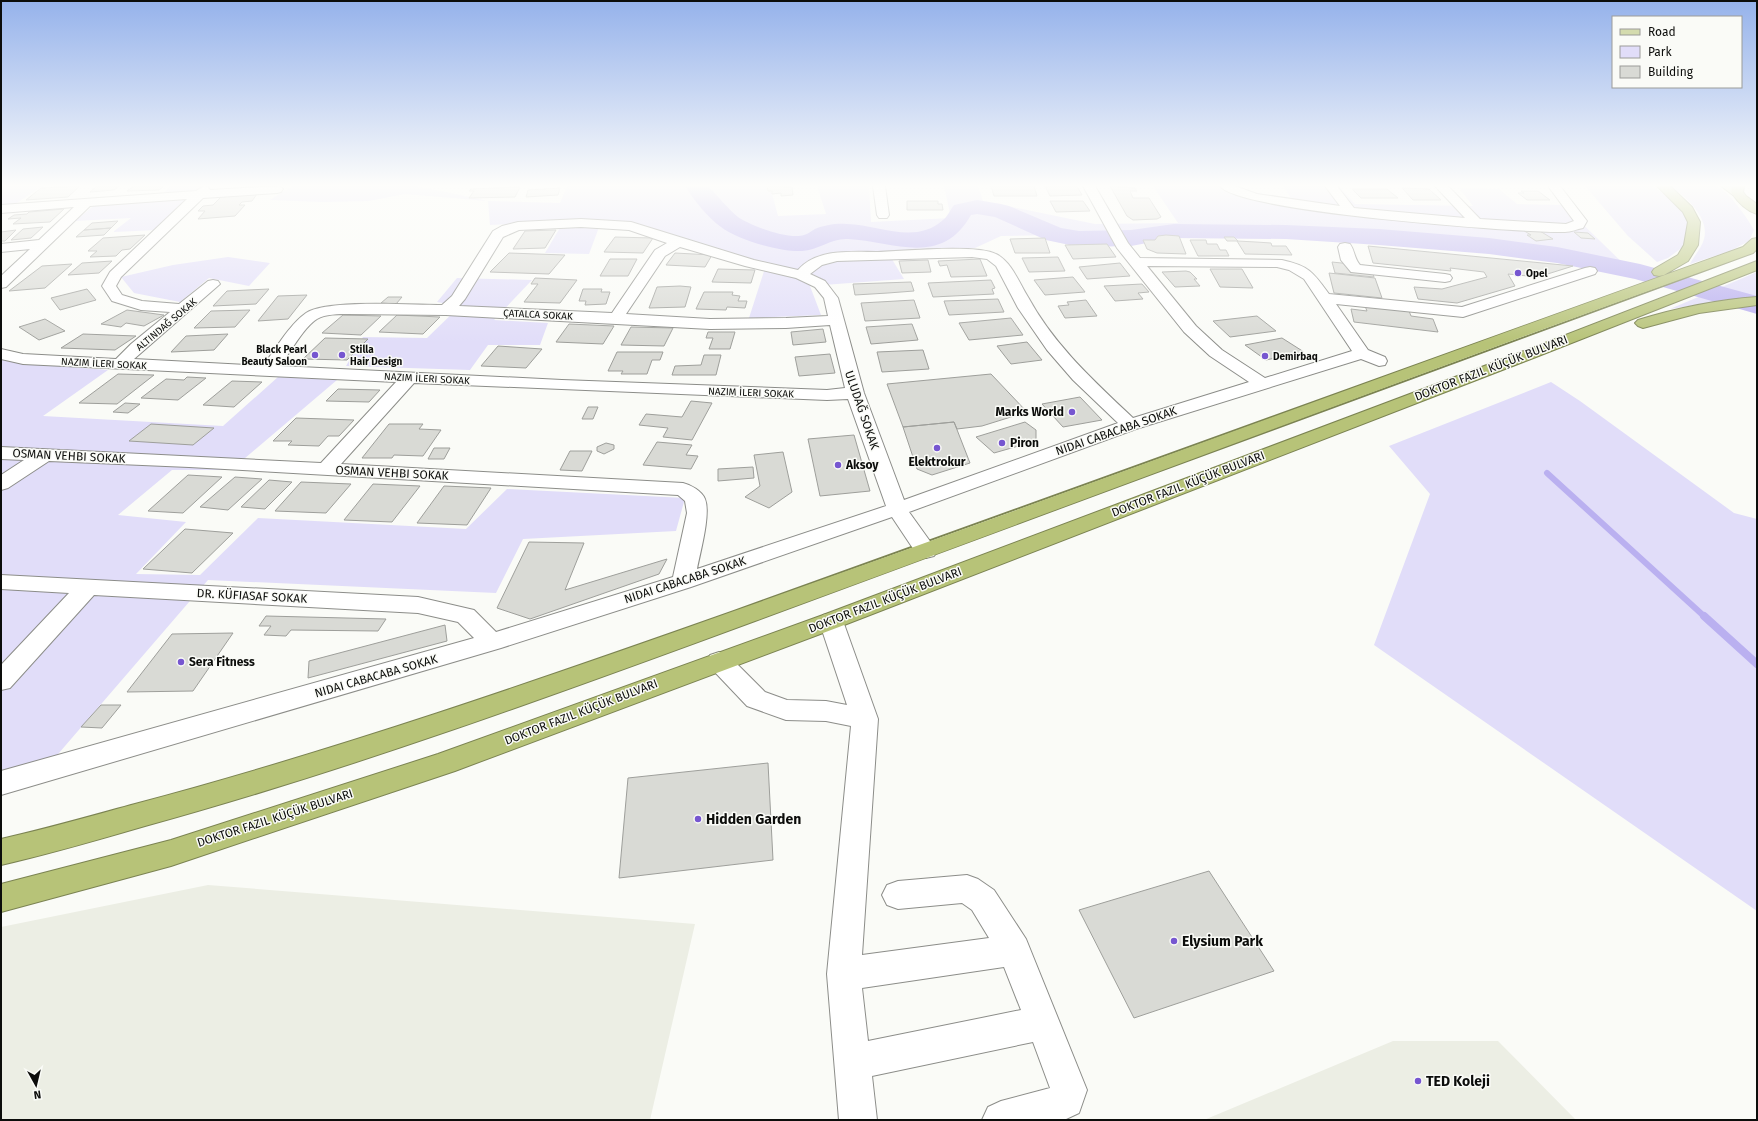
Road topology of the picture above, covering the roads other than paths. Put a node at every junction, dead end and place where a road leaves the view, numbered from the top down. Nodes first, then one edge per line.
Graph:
1 (48, 238) edge
2 (153, 238) edge
3 (495, 238) edge
4 (667, 238) edge
5 (1118, 238) edge
6 (1692, 238) edge
7 (678, 242) junction
8 (1757, 242) edge
9 (42, 244) junction
10 (1345, 247) dead end
11 (1, 248) edge
12 (1136, 262) junction
13 (1757, 265) edge
14 (1590, 271) dead end
15 (801, 275) junction
16 (1445, 278) dead end
17 (1, 284) edge
18 (212, 284) dead end
19 (1645, 286) junction
20 (1388, 289) junction
21 (1324, 298) junction
22 (1757, 301) edge
23 (182, 309) junction
24 (446, 310) junction
25 (616, 318) junction
26 (836, 320) junction
27 (1362, 353) junction
28 (1, 354) edge
29 (1529, 354) junction
30 (1379, 361) dead end
31 (120, 364) junction
32 (268, 371) junction
33 (410, 378) junction
34 (1262, 383) junction
35 (855, 393) junction
36 (1130, 425) junction
37 (1, 453) edge
38 (43, 456) junction
39 (326, 469) junction
40 (1, 484) edge
41 (897, 509) junction
42 (926, 551) junction
43 (1, 582) edge
44 (683, 582) junction
45 (88, 587) junction
46 (831, 621) junction
47 (492, 642) junction
48 (719, 661) junction
49 (1, 682) edge
50 (865, 718) junction
51 (1, 783) edge
52 (1, 852) edge
53 (898, 895) dead end
54 (1, 898) edge
55 (1014, 950) junction
56 (844, 974) junction
57 (1043, 1023) junction
58 (852, 1062) junction
59 (858, 1120) edge
60 (1001, 1120) edge

1 - 9 street
2 - 23 street
3 - 24 street, ULUDAĞ SOKAK
4 - 7 street, ULUDAĞ SOKAK
5 - 12 street
6 - 19 highway
7 - 15 street, ULUDAĞ SOKAK
7 - 25 street
8 - 19 highway
9 - 11 street
9 - 17 street
10 - 20 street
12 - 21 street
12 - 34 street
13 - 29 highway
14 - 20 street
15 - 26 street, ULUDAĞ SOKAK
15 - 36 street
16 - 20 street
18 - 23 street
19 - 42 highway
20 - 21 street
21 - 27 street
22 - 29 highway
23 - 31 street
24 - 25 street, ÇATALCA SOKAK
24 - 32 street, ÇATALCA SOKAK
25 - 26 street, ÇATALCA SOKAK
26 - 35 street, ULUDAĞ SOKAK
27 - 30 street
27 - 34 street, NIDAI CABACABA SOKAK
28 - 31 street
29 - 46 highway
31 - 32 street
32 - 33 street
33 - 35 street
33 - 39 street
34 - 36 street, NIDAI CABACABA SOKAK
35 - 41 street, ULUDAĞ SOKAK
36 - 41 street, NIDAI CABACABA SOKAK
37 - 38 street, OSMAN VEHBI SOKAK
38 - 39 street, OSMAN VEHBI SOKAK
38 - 40 street
39 - 44 street, OSMAN VEHBI SOKAK
41 - 42 street, ULUDAĞ SOKAK
41 - 44 street, NIDAI CABACABA SOKAK
42 - 52 highway
43 - 45 street, DR. KÜFIASAF SOKAK
44 - 47 street, NIDAI CABACABA SOKAK
45 - 47 street, DR. KÜFIASAF SOKAK
45 - 49 street
46 - 48 highway
46 - 50 street
47 - 51 street, NIDAI CABACABA SOKAK
48 - 50 street
48 - 54 highway
50 - 56 street
53 - 55 street
55 - 56 street
55 - 57 street
56 - 58 street
57 - 58 street
57 - 60 street
58 - 59 street

